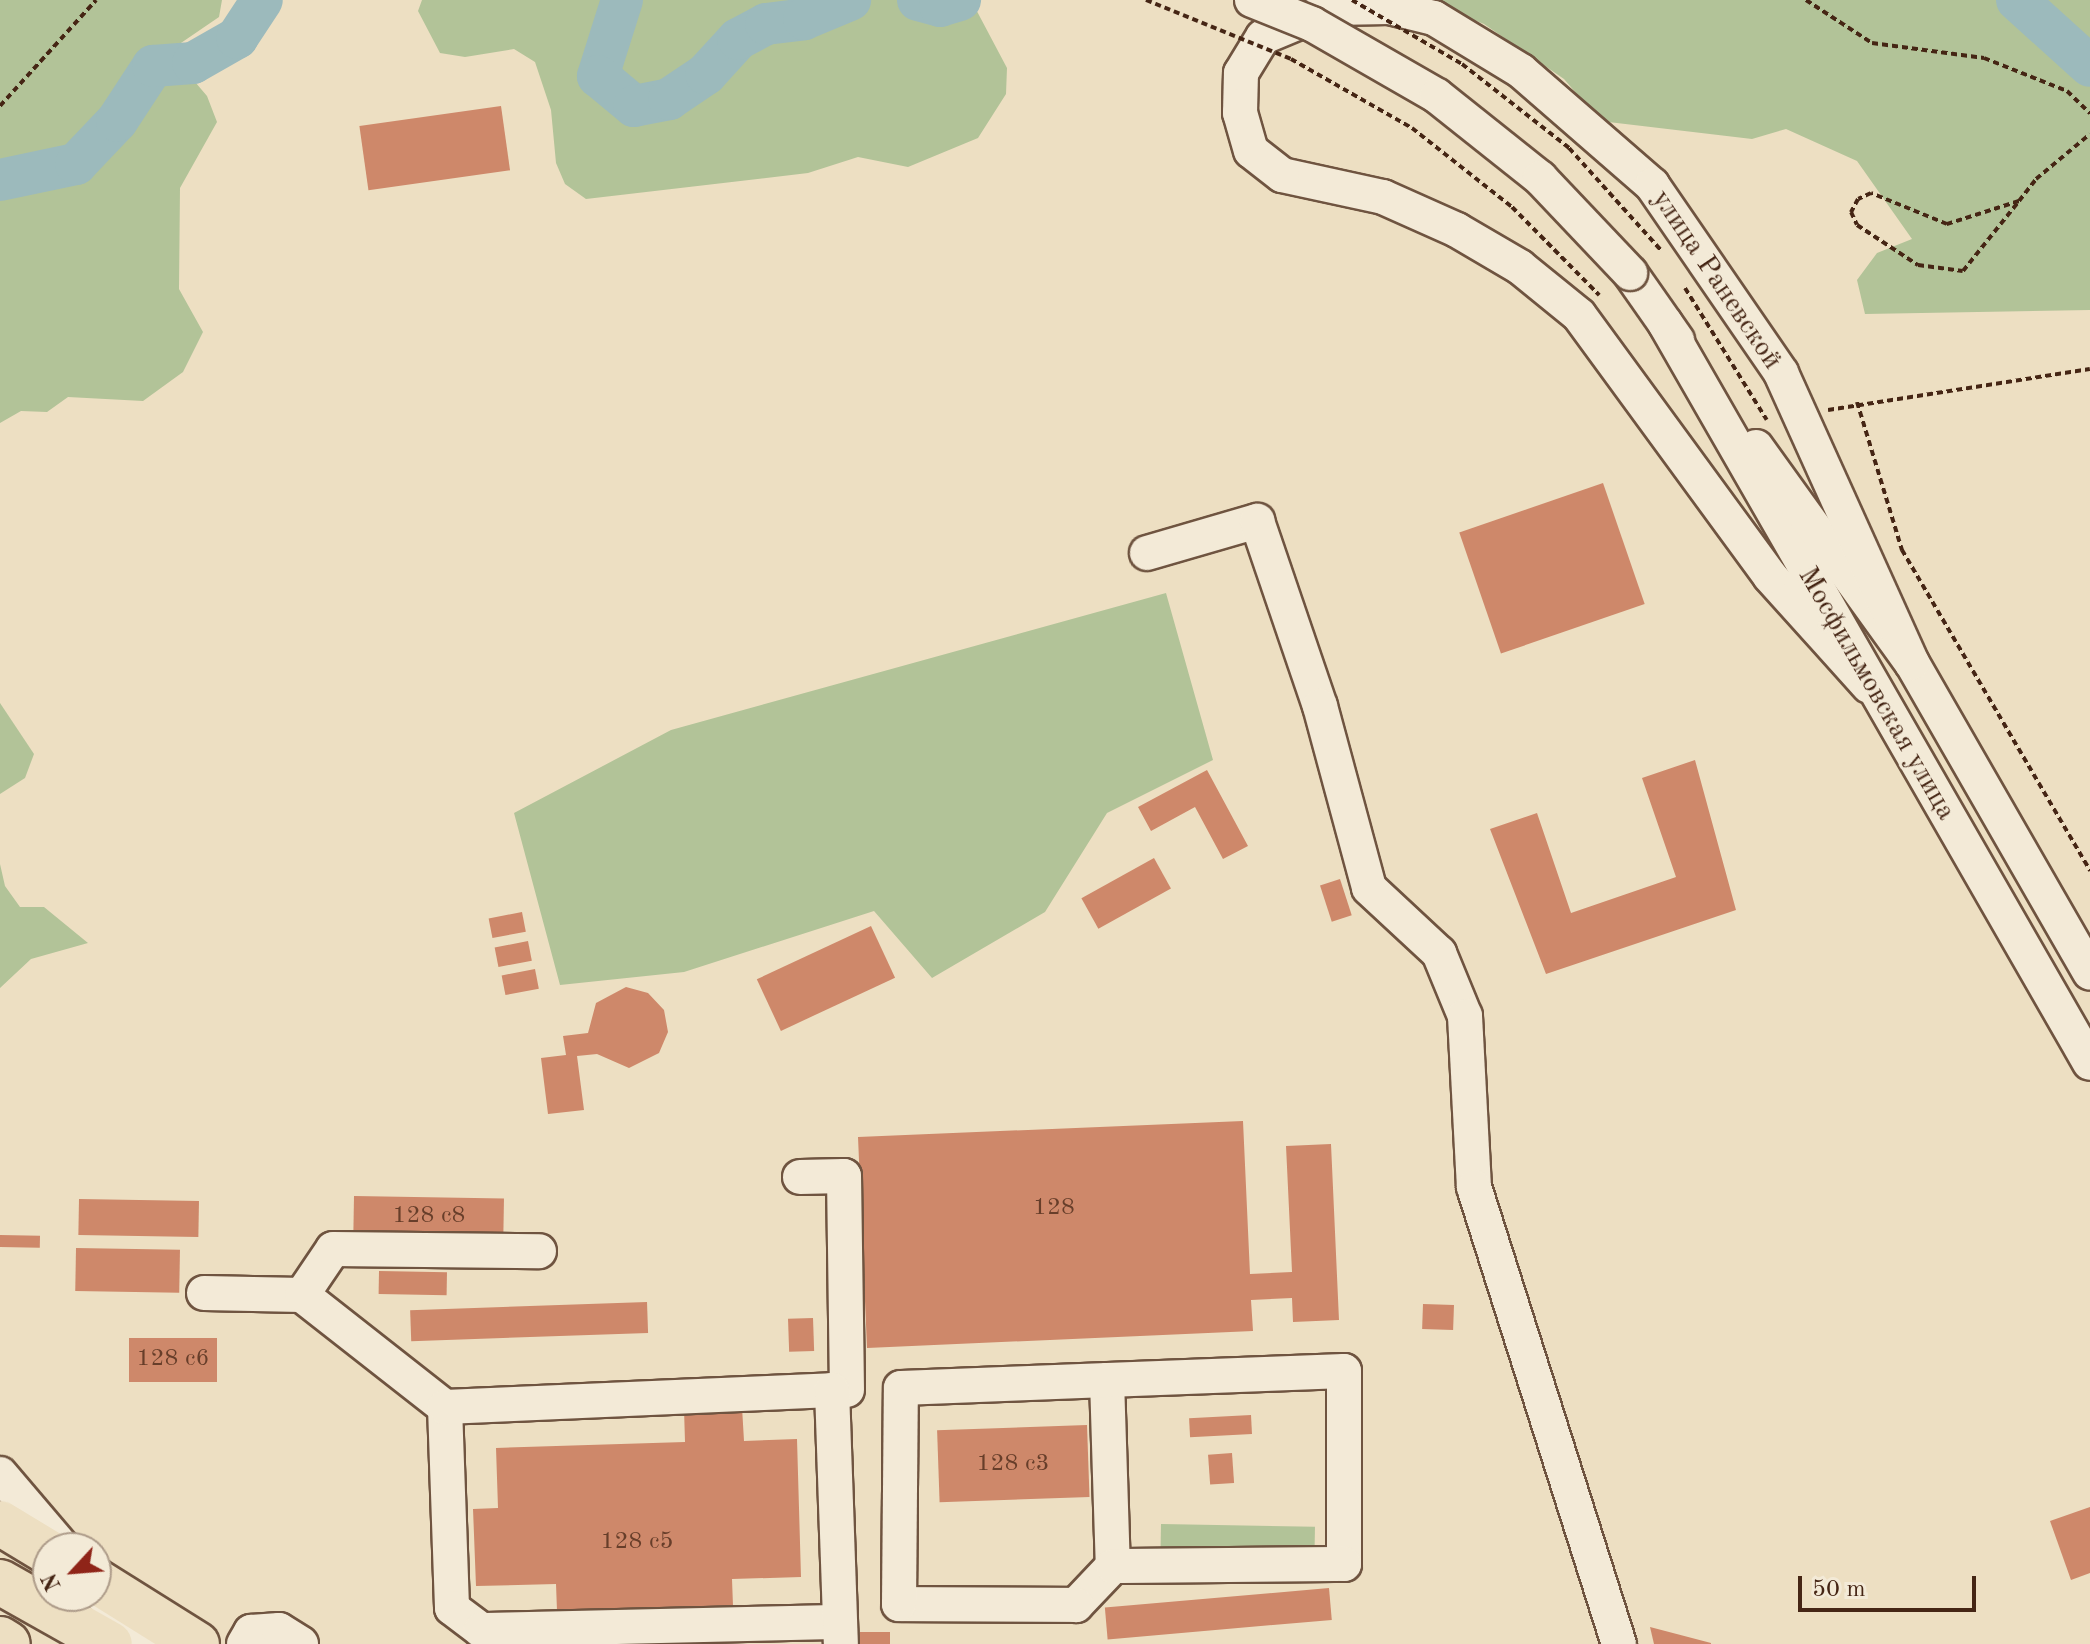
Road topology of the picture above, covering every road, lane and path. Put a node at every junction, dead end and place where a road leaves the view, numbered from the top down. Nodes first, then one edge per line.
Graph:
1 (96, 0) edge
2 (1146, 0) edge
3 (1252, 0) edge
4 (1352, 0) edge
5 (1806, 0) edge
6 (0, 106) edge
7 (2090, 113) edge
8 (2090, 134) edge
9 (2019, 201) junction
10 (1669, 263) dead end
11 (1677, 276) dead end
12 (1599, 295) dead end
13 (1665, 323) junction
14 (2090, 369) edge
15 (1776, 434) dead end
16 (1147, 553) dead end
17 (1912, 663) junction
18 (1869, 686) junction
19 (2090, 871) edge
20 (2090, 972) edge
21 (2090, 1063) edge
22 (800, 1177) dead end
23 (539, 1251) dead end
24 (204, 1293) dead end
25 (302, 1295) junction
26 (1107, 1380) junction
27 (901, 1388) junction
28 (840, 1390) junction
29 (445, 1407) junction
30 (0, 1474) edge
31 (0, 1523) edge
32 (49, 1532) edge
33 (32, 1542) edge
34 (1113, 1566) junction
35 (0, 1582) edge
36 (112, 1591) edge
37 (112, 1607) edge
38 (840, 1633) edge
39 (0, 1639) edge
40 (8, 1644) edge
41 (110, 1644) edge
42 (144, 1644) edge
43 (197, 1644) edge
44 (244, 1644) edge
45 (301, 1644) edge
46 (1619, 1644) edge

1 - 6 path
2 - 12 path, bridge
3 - 13 street, Мосфильмовская улица, bridge
4 - 10 path, bridge
5 - 7 path
8 - 9 path
9 - 9 path
11 - 15 path
13 - 17 street, Мосфильмовская улица
13 - 18 street, Мосфильмовская улица
14 - 19 path
16 - 46 street
17 - 18 street, улица Раневской
17 - 20 street, Мосфильмовская улица
18 - 21 street, Мосфильмовская улица
22 - 28 street
23 - 25 street
24 - 25 street
25 - 29 street
26 - 27 street
26 - 34 street
26 - 34 street
27 - 28 street
27 - 34 street
28 - 29 street
28 - 38 street
29 - 38 street
30 - 32 street
31 - 33 main road
35 - 41 main road
36 - 43 main road
37 - 42 street
39 - 40 main road
44 - 45 street

